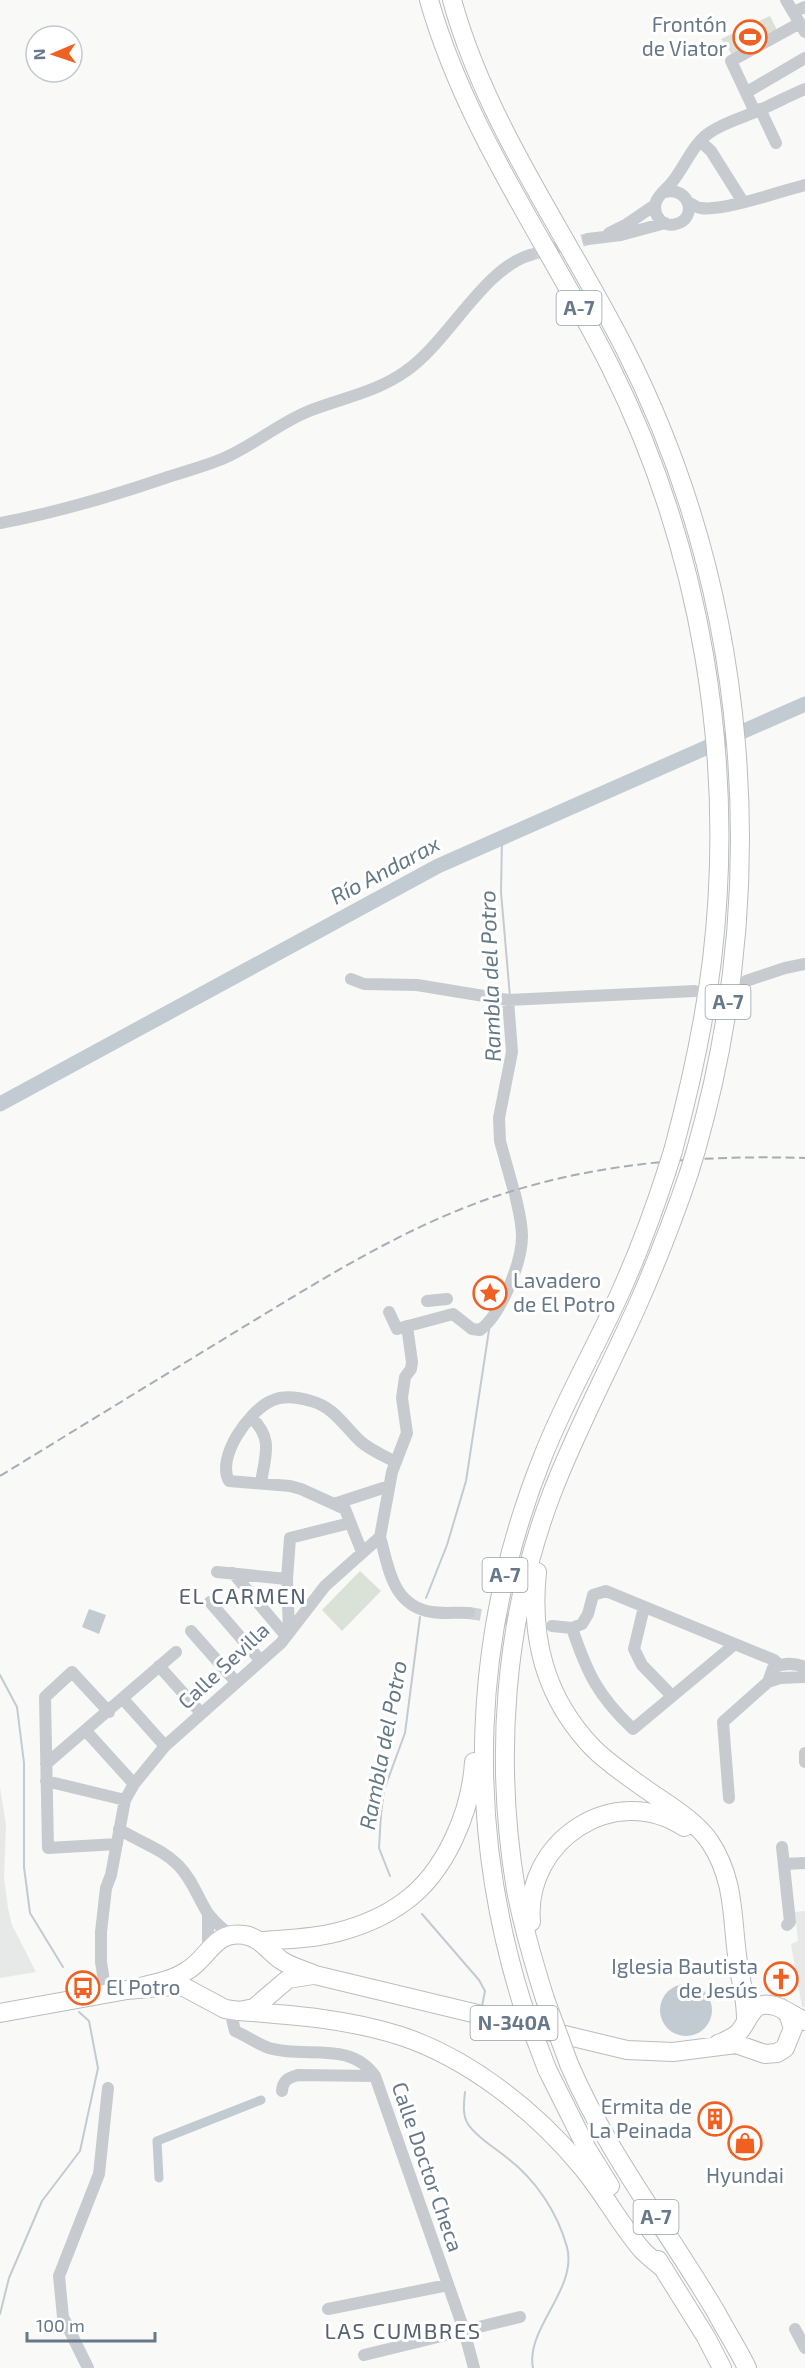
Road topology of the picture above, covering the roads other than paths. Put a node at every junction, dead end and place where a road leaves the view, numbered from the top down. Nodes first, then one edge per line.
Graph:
1 (429, 0) edge
2 (452, 0) edge
3 (786, 0) edge
4 (799, 9) edge
5 (803, 27) edge
6 (805, 58) edge
7 (805, 88) edge
8 (747, 92) junction
9 (758, 111) junction
10 (700, 141) junction
11 (776, 143) dead end
12 (675, 179) junction
13 (805, 185) edge
14 (665, 192) junction
15 (685, 198) junction
16 (739, 203) junction
17 (655, 205) junction
18 (685, 219) junction
19 (665, 223) junction
20 (602, 236) junction
21 (588, 239) tunnel mouth
22 (530, 255) tunnel mouth
23 (0, 523) edge
24 (805, 964) edge
25 (351, 979) dead end
26 (746, 981) dead end
27 (695, 991) dead end
28 (508, 1000) junction
29 (427, 1301) dead end
30 (389, 1312) dead end
31 (443, 1317) junction
32 (407, 1326) junction
33 (251, 1417) junction
34 (396, 1462) junction
35 (261, 1483) junction
36 (389, 1486) junction
37 (334, 1504) junction
38 (350, 1523) junction
39 (540, 1526) junction
40 (380, 1537) junction
41 (362, 1552) junction
42 (217, 1572) dead end
43 (233, 1573) junction
44 (287, 1579) junction
45 (210, 1602) dead end
46 (644, 1607) junction
47 (470, 1613) tunnel mouth
48 (552, 1626) dead end
49 (572, 1628) junction
50 (191, 1631) dead end
51 (287, 1633) junction
52 (735, 1644) junction
53 (176, 1652) dead end
54 (261, 1660) junction
55 (779, 1665) junction
56 (159, 1666) junction
57 (805, 1667) edge
58 (805, 1677) edge
59 (236, 1682) junction
60 (768, 1682) junction
61 (672, 1696) junction
62 (123, 1700) junction
63 (485, 1701) junction
64 (109, 1712) junction
65 (201, 1713) junction
66 (87, 1731) junction
67 (165, 1746) junction
68 (805, 1753) edge
69 (805, 1762) edge
70 (46, 1764) junction
71 (46, 1781) junction
72 (134, 1784) junction
73 (729, 1798) dead end
74 (125, 1800) junction
75 (119, 1829) junction
76 (117, 1844) junction
77 (782, 1847) dead end
78 (717, 1855) junction
79 (805, 1863) edge
80 (784, 1864) junction
81 (208, 1914) junction
82 (787, 1925) dead end
83 (230, 1935) junction
84 (265, 1946) junction
85 (208, 1949) junction
86 (739, 1957) junction
87 (536, 1972) junction
88 (315, 1975) junction
89 (104, 1981) dead end
90 (127, 1990) junction
91 (273, 1990) junction
92 (210, 2000) junction
93 (776, 2006) junction
94 (234, 2011) junction
95 (0, 2013) edge
96 (745, 2021) junction
97 (805, 2021) edge
98 (805, 2030) edge
99 (789, 2042) junction
100 (714, 2046) junction
101 (753, 2049) junction
102 (375, 2076) junction
103 (108, 2088) dead end
104 (282, 2091) dead end
105 (664, 2269) junction
106 (448, 2285) junction
107 (328, 2309) dead end
108 (520, 2317) dead end
109 (795, 2329) dead end
110 (464, 2330) junction
111 (805, 2348) edge
112 (364, 2355) dead end
113 (88, 2368) edge
114 (474, 2368) edge
115 (722, 2368) edge
116 (747, 2368) edge

1 - 63 highway, A-7, bridge
2 - 39 highway, A-7, bridge
3 - 4 street
4 - 5 street
5 - 8 street
6 - 8 street
7 - 9 street
8 - 9 street
9 - 10 street
9 - 11 street
10 - 12 street
10 - 16 street
12 - 14 street
12 - 15 street
13 - 16 street
14 - 15 street
14 - 17 street
15 - 16 street
15 - 18 street
16 - 18 street
17 - 19 street
17 - 20 street
18 - 19 street
19 - 20 street
20 - 21 street
22 - 23 street
24 - 26 street
25 - 28 street
27 - 28 street
28 - 31 street
29 - 31 street
30 - 32 street
31 - 32 street
32 - 34 street
33 - 34 street
33 - 35 street
33 - 35 street
34 - 36 street
35 - 37 street
36 - 37 street
36 - 40 street
37 - 38 street
38 - 41 street
38 - 44 street
39 - 78 highway
39 - 87 highway, A-7
40 - 41 street, Calle Sevilla
40 - 47 street
41 - 51 street, Calle Sevilla
42 - 43 street
43 - 44 street
43 - 51 street
44 - 51 street
45 - 54 street
46 - 49 street
46 - 52 street
46 - 61 street
48 - 49 street
49 - 61 street
50 - 59 street
51 - 54 street, Calle Sevilla
52 - 55 street
52 - 61 street
53 - 56 street
54 - 59 street, Calle Sevilla
55 - 57 street
55 - 60 street
56 - 62 street
56 - 65 street
58 - 60 street
59 - 65 street, Calle Sevilla
60 - 73 street
62 - 64 street
62 - 67 street
63 - 84 highway
63 - 105 highway, A-7, bridge
64 - 66 street
64 - 70 street
65 - 67 street, Calle Sevilla
66 - 70 street
66 - 72 street
67 - 72 street, Calle Sevilla
68 - 69 street
70 - 71 street
71 - 74 street
71 - 76 street
72 - 74 street, Calle Sevilla
74 - 75 street, Calle Sevilla
75 - 76 street, Calle Sevilla
75 - 81 street
76 - 89 street, Calle Sevilla
77 - 80 street
78 - 86 highway
78 - 87 highway
79 - 80 street
80 - 82 street
81 - 83 street
81 - 85 street
83 - 84 highway, N-340A
83 - 85 highway
84 - 88 highway, N-340A
84 - 91 highway
85 - 90 highway
85 - 92 highway
86 - 93 highway
86 - 96 highway
87 - 116 highway, A-7, bridge
88 - 91 highway, N-340A
88 - 100 highway, N-340A
90 - 92 highway
90 - 95 highway
91 - 94 highway, N-340A
92 - 94 highway
93 - 96 highway, N-340A
93 - 97 highway
93 - 99 highway
94 - 102 street, Calle Doctor Checa
94 - 105 highway
96 - 100 highway, N-340A
96 - 101 highway
98 - 99 highway, N-340A
99 - 101 highway, N-340A
100 - 101 highway, N-340A
102 - 104 street
102 - 106 street, Calle Doctor Checa
103 - 113 street
105 - 115 highway, A-7
106 - 107 street
106 - 110 street, Calle Doctor Checa
108 - 110 street
109 - 111 street
110 - 112 street
110 - 114 street, Calle Doctor Checa

